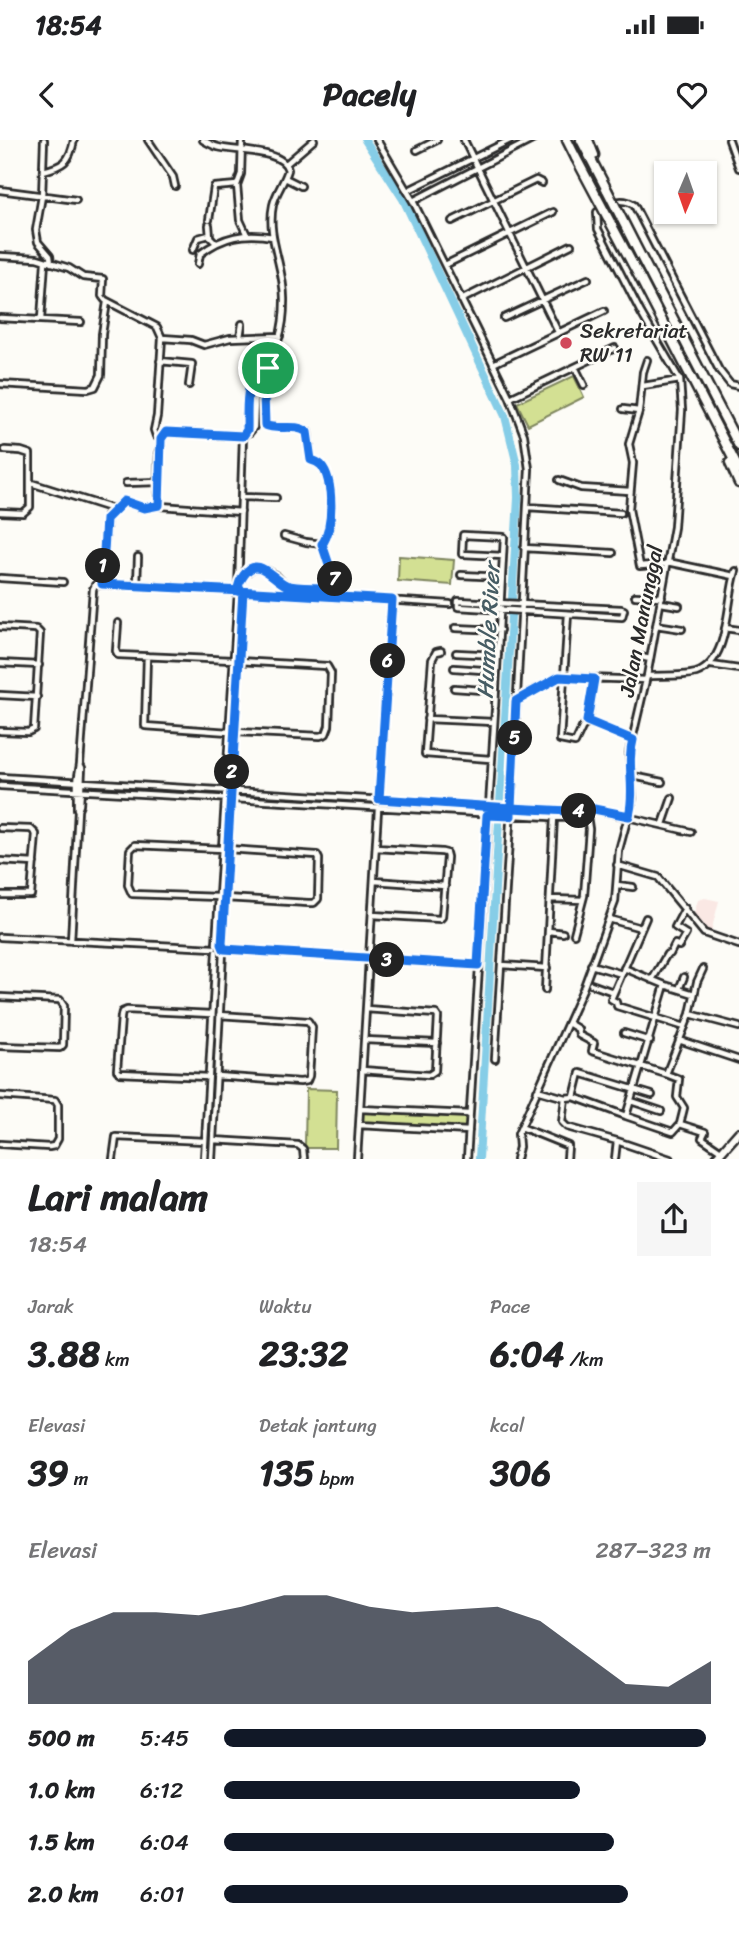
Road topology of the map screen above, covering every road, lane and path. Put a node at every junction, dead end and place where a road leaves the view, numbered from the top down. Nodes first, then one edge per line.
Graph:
1 (44, 140) edge
2 (74, 140) edge
3 (148, 140) edge
4 (203, 140) edge
5 (216, 140) edge
6 (242, 140) edge
7 (314, 140) edge
8 (377, 140) edge
9 (437, 140) edge
10 (464, 140) edge
11 (510, 140) edge
12 (532, 140) edge
13 (567, 140) edge
14 (581, 140) edge
15 (588, 140) edge
16 (729, 140) edge
17 (210, 144) junction
18 (242, 149) junction
19 (418, 150) dead end
20 (476, 163) junction
21 (286, 164) junction
22 (739, 168) edge
23 (43, 171) junction
24 (285, 178) junction
25 (542, 183) dead end
26 (237, 185) junction
27 (175, 186) dead end
28 (301, 186) dead end
29 (0, 190) edge
30 (607, 190) junction
31 (407, 191) junction
32 (42, 196) junction
33 (76, 200) dead end
34 (413, 201) junction
35 (494, 201) junction
36 (553, 212) dead end
37 (452, 222) dead end
38 (246, 233) junction
39 (510, 233) junction
40 (209, 235) junction
41 (273, 237) junction
42 (216, 243) junction
43 (571, 245) dead end
44 (193, 250) dead end
45 (0, 256) edge
46 (45, 262) junction
47 (51, 263) junction
48 (198, 264) dead end
49 (445, 265) junction
50 (527, 267) junction
51 (588, 279) dead end
52 (461, 300) junction
53 (543, 300) junction
54 (107, 302) junction
55 (604, 311) dead end
56 (0, 318) edge
57 (504, 318) dead end
58 (41, 319) junction
59 (81, 322) dead end
60 (242, 324) dead end
61 (558, 332) junction
62 (279, 336) junction
63 (240, 337) junction
64 (162, 338) junction
65 (615, 348) dead end
66 (647, 360) dead end
67 (160, 361) junction
68 (493, 364) junction
69 (575, 367) junction
70 (268, 368) junction
71 (680, 380) junction
72 (0, 384) edge
73 (189, 385) dead end
74 (584, 385) dead end
75 (642, 386) junction
76 (739, 386) edge
77 (510, 398) junction
78 (623, 409) dead end
79 (639, 411) junction
80 (244, 435) junction
81 (161, 439) junction
82 (739, 446) edge
83 (728, 449) junction
84 (5, 450) dead end
85 (739, 470) edge
86 (559, 480) dead end
87 (159, 482) junction
88 (31, 483) junction
89 (126, 483) dead end
90 (739, 483) edge
91 (630, 491) junction
92 (242, 497) junction
93 (276, 498) dead end
94 (159, 505) junction
95 (527, 507) junction
96 (114, 509) junction
97 (0, 512) edge
98 (241, 512) junction
99 (621, 513) dead end
100 (284, 536) dead end
101 (322, 544) junction
102 (524, 548) junction
103 (613, 553) dead end
104 (503, 556) junction
105 (138, 557) dead end
106 (668, 563) junction
107 (461, 576) dead end
108 (502, 577) junction
109 (0, 578) edge
110 (63, 582) dead end
111 (102, 584) junction
112 (238, 584) junction
113 (137, 585) junction
114 (240, 591) junction
115 (635, 596) dead end
116 (392, 600) junction
117 (661, 600) junction
118 (450, 604) dead end
119 (679, 606) dead end
120 (503, 607) junction
121 (518, 608) junction
122 (568, 614) junction
123 (117, 623) dead end
124 (656, 625) junction
125 (0, 626) edge
126 (455, 628) dead end
127 (725, 628) junction
128 (682, 629) dead end
129 (500, 630) junction
130 (739, 631) edge
131 (441, 651) dead end
132 (456, 653) dead end
133 (498, 655) junction
134 (147, 656) junction
135 (637, 656) dead end
136 (650, 659) junction
137 (236, 661) junction
138 (0, 663) edge
139 (39, 665) junction
140 (710, 665) junction
141 (454, 668) dead end
142 (739, 669) edge
143 (497, 671) junction
144 (564, 677) junction
145 (647, 678) junction
146 (594, 679) junction
147 (454, 688) dead end
148 (496, 691) junction
149 (0, 695) edge
150 (37, 697) junction
151 (516, 701) junction
152 (427, 719) junction
153 (587, 721) junction
154 (494, 722) junction
155 (0, 731) edge
156 (232, 732) junction
157 (633, 740) junction
158 (490, 760) junction
159 (633, 776) junction
160 (0, 777) edge
161 (79, 782) junction
162 (662, 782) dead end
163 (0, 786) edge
164 (228, 790) junction
165 (78, 793) junction
166 (310, 795) junction
167 (671, 798) dead end
168 (379, 799) junction
169 (228, 800) junction
170 (310, 804) junction
171 (489, 807) junction
172 (378, 808) junction
173 (511, 808) junction
174 (586, 808) junction
175 (489, 815) junction
176 (511, 816) junction
177 (629, 816) junction
178 (554, 817) junction
179 (586, 819) junction
180 (663, 824) junction
181 (0, 828) edge
182 (691, 832) dead end
183 (376, 848) junction
184 (225, 849) junction
185 (0, 861) edge
186 (34, 863) junction
187 (617, 865) junction
188 (374, 881) junction
189 (617, 885) junction
190 (445, 886) junction
191 (632, 887) dead end
192 (0, 895) edge
193 (222, 897) junction
194 (550, 899) junction
195 (583, 900) junction
196 (685, 908) junction
197 (372, 915) junction
198 (646, 918) dead end
199 (609, 919) junction
200 (641, 928) junction
201 (549, 932) junction
202 (563, 933) dead end
203 (574, 934) dead end
204 (0, 937) edge
205 (71, 941) junction
206 (739, 945) edge
207 (219, 948) junction
208 (370, 958) junction
209 (478, 965) junction
210 (501, 965) junction
211 (591, 965) junction
212 (547, 968) junction
213 (704, 969) dead end
214 (623, 971) junction
215 (684, 977) dead end
216 (652, 980) junction
217 (591, 984) dead end
218 (665, 985) junction
219 (679, 989) junction
220 (545, 990) dead end
221 (613, 992) junction
222 (694, 993) junction
223 (0, 997) edge
224 (366, 1009) junction
225 (212, 1014) junction
226 (690, 1014) junction
227 (219, 1015) junction
228 (657, 1018) junction
229 (568, 1023) junction
230 (685, 1027) junction
231 (739, 1027) edge
232 (624, 1033) dead end
233 (364, 1040) junction
234 (680, 1040) junction
235 (650, 1041) junction
236 (437, 1043) junction
237 (0, 1045) edge
238 (495, 1059) dead end
239 (739, 1060) edge
240 (642, 1066) junction
241 (362, 1070) junction
242 (666, 1074) junction
243 (216, 1076) junction
244 (208, 1077) junction
245 (537, 1090) junction
246 (635, 1090) junction
247 (652, 1095) dead end
248 (0, 1096) edge
249 (574, 1097) junction
250 (565, 1098) junction
251 (631, 1101) junction
252 (360, 1109) junction
253 (661, 1111) dead end
254 (469, 1114) junction
255 (626, 1116) junction
256 (680, 1124) junction
257 (359, 1125) junction
258 (521, 1127) junction
259 (468, 1130) junction
260 (739, 1134) edge
261 (213, 1140) junction
262 (205, 1141) junction
263 (617, 1141) junction
264 (0, 1144) edge
265 (721, 1151) junction
266 (113, 1159) edge
267 (204, 1159) edge
268 (212, 1159) edge
269 (304, 1159) edge
270 (357, 1159) edge
271 (467, 1159) edge
272 (516, 1159) edge
273 (567, 1159) edge
274 (615, 1159) edge
275 (670, 1159) edge
276 (715, 1159) edge

1 - 23 street
2 - 23 street
3 - 27 street
4 - 17 street
5 - 17 street
6 - 18 street
7 - 21 street
8 - 31 street
9 - 19 street
10 - 20 street
11 - 20 street
12 - 20 street
13 - 83 highway, bridge
14 - 30 highway
15 - 30 highway
16 - 22 street
17 - 18 street
18 - 21 street
18 - 26 street
20 - 31 street
20 - 34 street
20 - 35 street
21 - 24 street
23 - 32 street
24 - 28 street
24 - 41 street
25 - 35 street
26 - 38 street
26 - 40 street
29 - 32 street
30 - 82 highway, bridge
31 - 34 street
32 - 33 street
32 - 47 street
34 - 49 street
35 - 37 street
35 - 39 street
36 - 39 street
38 - 41 street
38 - 42 street
39 - 49 street
39 - 50 street
40 - 42 street
40 - 44 street
41 - 62 street
42 - 48 street
43 - 50 street
45 - 46 street
46 - 47 street
46 - 58 street
47 - 54 street
49 - 52 street
50 - 52 street
50 - 53 street
51 - 53 street
52 - 68 street
53 - 57 street
53 - 61 street
54 - 64 street
54 - 72 street
55 - 61 street
56 - 58 street
58 - 59 street
60 - 63 street
61 - 68 street
62 - 63 street
62 - 70 street
63 - 64 street
64 - 67 street
65 - 69 street
66 - 75 street
67 - 73 street
67 - 81 street
68 - 77 street
69 - 74 street
69 - 77 street
70 - 80 street
70 - 101 street
71 - 75 street
71 - 76 street
71 - 106 street, Jalan Manunggal
75 - 79 street
77 - 95 street
78 - 79 street
79 - 91 street
80 - 81 street
80 - 92 street
81 - 87 street
83 - 85 highway
83 - 90 highway
84 - 88 street
86 - 91 street
87 - 89 street
87 - 94 street
88 - 96 street
88 - 97 street
91 - 106 street
92 - 93 street
92 - 98 street
94 - 96 street
94 - 98 street
95 - 99 street
95 - 102 street
96 - 111 street
98 - 112 street
100 - 101 street
101 - 112 street
102 - 103 street
102 - 121 street
104 - 104 street
104 - 108 street
105 - 113 street
106 - 117 street, Jalan Manunggal
106 - 127 street
107 - 108 street
108 - 120 street
109 - 110 street
111 - 113 street
111 - 161 street
112 - 114 street
113 - 114 street
114 - 116 street
114 - 137 street
115 - 117 street
116 - 118 street
116 - 168 street
117 - 119 street
117 - 124 street, Jalan Manunggal
120 - 120 street
120 - 121 street
120 - 129 street
121 - 122 street
121 - 122 street
121 - 151 street
122 - 144 street
123 - 134 street
124 - 128 street
124 - 136 street, Jalan Manunggal
125 - 139 street
126 - 129 street
127 - 130 street
127 - 140 street
129 - 133 street
131 - 152 street
132 - 133 street
133 - 143 street
134 - 137 street
134 - 156 street
135 - 136 street
136 - 145 street, Jalan Manunggal
137 - 156 street
137 - 156 street
138 - 139 street
139 - 150 street
140 - 142 street
140 - 145 street
141 - 143 street
143 - 148 street
144 - 146 street
144 - 151 street
144 - 153 street
145 - 146 street
145 - 157 street, Jalan Manunggal
146 - 153 street
147 - 148 street
148 - 154 street
149 - 150 street
150 - 155 street
151 - 173 street
152 - 154 street
152 - 158 street
153 - 157 street
154 - 158 street
156 - 164 street
157 - 159 street, Jalan Manunggal
158 - 171 street
159 - 162 street
159 - 177 street, Jalan Manunggal
160 - 161 street
161 - 164 street
161 - 165 street
163 - 165 street
164 - 166 street
164 - 169 street
165 - 169 street
165 - 205 street
166 - 168 street
166 - 170 street
167 - 180 street
168 - 171 street
169 - 170 street
169 - 184 street
170 - 172 street
171 - 173 street
171 - 175 street
172 - 175 street
172 - 183 street
173 - 174 street
173 - 176 street
174 - 177 street
174 - 179 street
175 - 176 street
175 - 209 street
176 - 178 street
176 - 210 street
177 - 180 street
177 - 187 street, Jalan Manunggal
178 - 179 street
178 - 194 street
179 - 195 street
180 - 182 street
181 - 186 street
183 - 188 street
183 - 190 street
184 - 193 street
184 - 193 street
184 - 193 street
185 - 186 street
186 - 192 street
187 - 189 street, Jalan Manunggal
187 - 196 street
188 - 190 street
188 - 197 street
189 - 191 street
189 - 199 street, Jalan Manunggal
190 - 197 street
193 - 207 street
194 - 195 street
194 - 201 street
195 - 203 street
196 - 206 street
196 - 216 street
197 - 208 street
198 - 200 street
199 - 200 street
199 - 211 street, Jalan Manunggal
200 - 214 street
201 - 202 street
201 - 212 street
204 - 205 street
205 - 207 street
207 - 208 street
207 - 225 street
207 - 227 street
208 - 209 street
208 - 224 street
209 - 254 street
210 - 212 street
210 - 238 street
211 - 214 street
211 - 229 street, Jalan Manunggal
212 - 220 street
213 - 222 street
214 - 216 street
214 - 221 street
215 - 219 street
216 - 218 street
217 - 221 street
218 - 219 street
218 - 228 street
219 - 222 street
221 - 228 street
222 - 226 street
223 - 237 street
224 - 233 street
224 - 236 street
225 - 244 street
225 - 244 street
226 - 230 street
226 - 231 street
227 - 243 street
227 - 243 street
228 - 230 street
228 - 235 street
229 - 240 street
229 - 245 street, Jalan Manunggal
230 - 234 street
232 - 235 street
233 - 236 street
233 - 241 street
234 - 239 street
234 - 242 street
235 - 240 street
236 - 241 street
240 - 242 street
240 - 246 street
241 - 252 street
242 - 256 street
243 - 261 street
244 - 262 street
245 - 250 street
245 - 258 street, Jalan Manunggal
246 - 247 street
246 - 249 street
246 - 251 street
248 - 264 street
249 - 250 street
249 - 255 street
250 - 263 street
251 - 253 street
251 - 255 street
252 - 254 street
252 - 257 street
254 - 259 street
255 - 256 street
256 - 265 street
257 - 259 street
257 - 270 street
258 - 272 street, Jalan Manunggal
258 - 273 street
259 - 271 street
260 - 265 main road
261 - 268 street
261 - 269 street
262 - 266 street
262 - 267 street
263 - 274 street
263 - 275 street
265 - 276 main road

